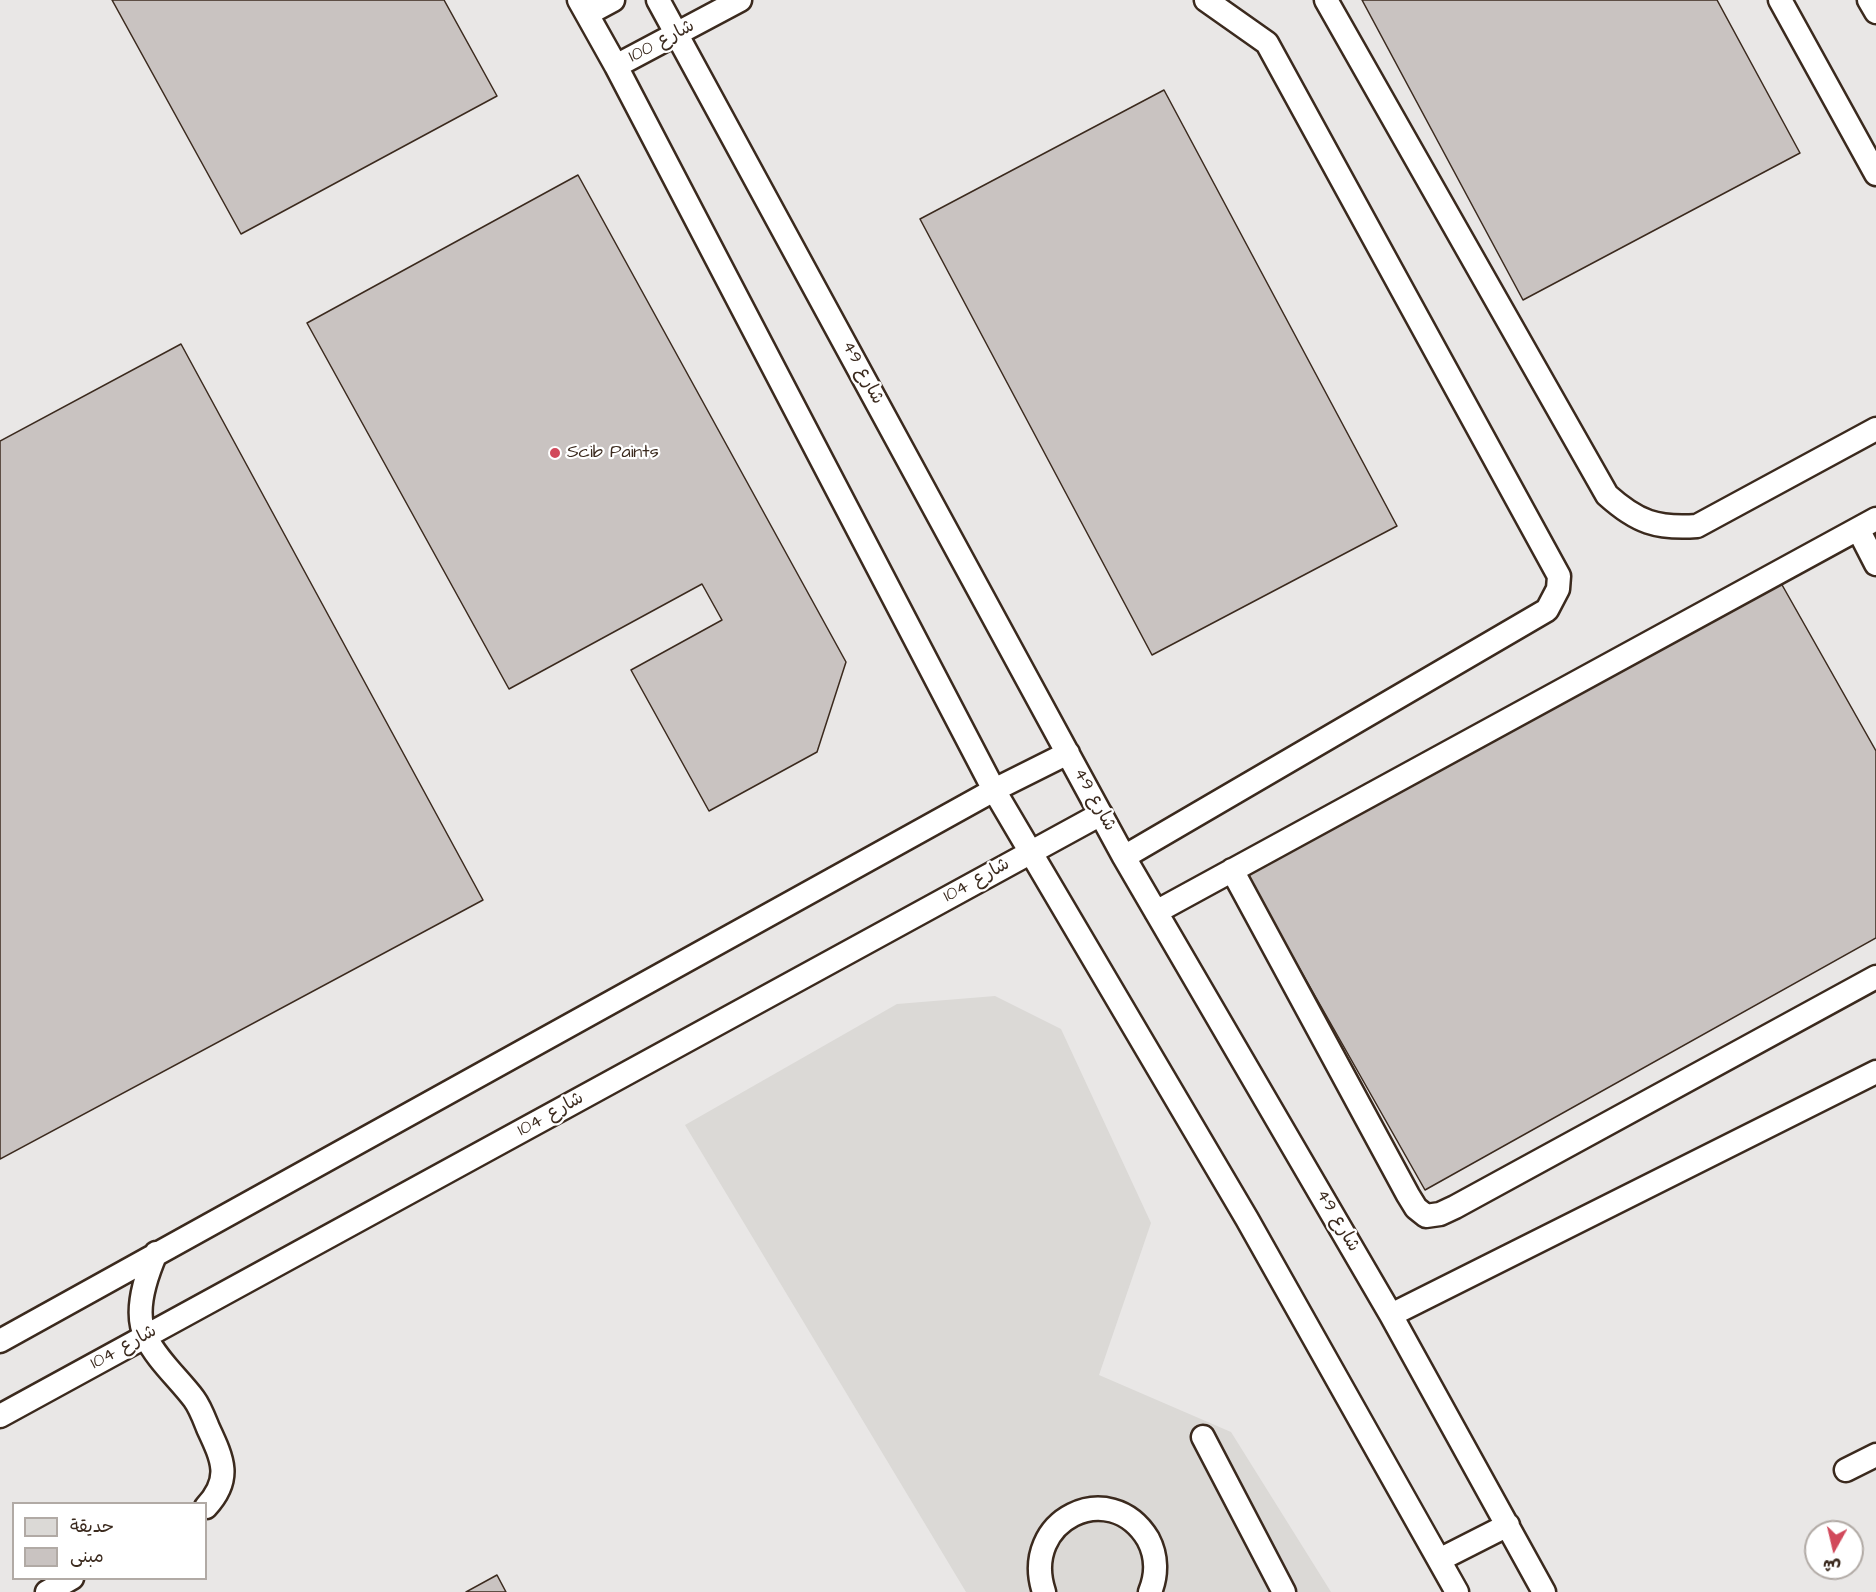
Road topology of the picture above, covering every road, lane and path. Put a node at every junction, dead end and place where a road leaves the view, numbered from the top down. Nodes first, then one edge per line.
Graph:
1 (613, 0) edge
2 (658, 0) edge
3 (740, 0) edge
4 (1206, 0) edge
5 (1326, 0) edge
6 (1780, 0) edge
7 (1869, 0) edge
8 (583, 7) edge
9 (1876, 12) edge
10 (678, 34) junction
11 (616, 66) junction
12 (1876, 174) edge
13 (1876, 429) edge
14 (1867, 524) edge
15 (1876, 564) edge
16 (1068, 753) junction
17 (994, 790) junction
18 (1101, 814) junction
19 (1031, 851) junction
20 (1124, 857) junction
21 (1232, 870) junction
22 (1156, 912) junction
23 (1876, 977) edge
24 (1876, 1072) edge
25 (156, 1253) junction
26 (1391, 1315) junction
27 (145, 1336) junction
28 (0, 1341) edge
29 (0, 1416) edge
30 (1203, 1437) dead end
31 (1876, 1455) edge
32 (1846, 1470) dead end
33 (207, 1506) edge
34 (1508, 1526) junction
35 (1439, 1560) junction
36 (68, 1580) edge
37 (47, 1592) edge
38 (1044, 1592) edge
39 (1150, 1592) edge
40 (1284, 1592) edge
41 (1457, 1592) edge
42 (1544, 1592) edge

1 - 8 lane
2 - 10 lane, شارع 49
3 - 10 lane, شارع 100
4 - 20 lane
5 - 13 lane
6 - 12 lane
7 - 9 lane
8 - 11 lane
10 - 11 lane, شارع 100
10 - 16 lane, شارع 49
11 - 17 lane
14 - 15 lane
14 - 21 lane
16 - 17 lane
16 - 18 lane, شارع 49
17 - 19 lane
17 - 25 lane
18 - 19 lane, شارع 104
18 - 20 lane, شارع 49
19 - 27 lane, شارع 104
19 - 35 lane
20 - 22 lane, شارع 49
21 - 22 lane
21 - 23 lane
22 - 26 lane, شارع 49
24 - 26 lane
25 - 27 lane
25 - 28 lane
26 - 34 lane, شارع 49
27 - 29 lane, شارع 104
27 - 33 lane
30 - 40 lane
31 - 32 lane
34 - 35 lane
34 - 42 lane, شارع 49
35 - 41 lane
36 - 37 lane
38 - 39 lane

